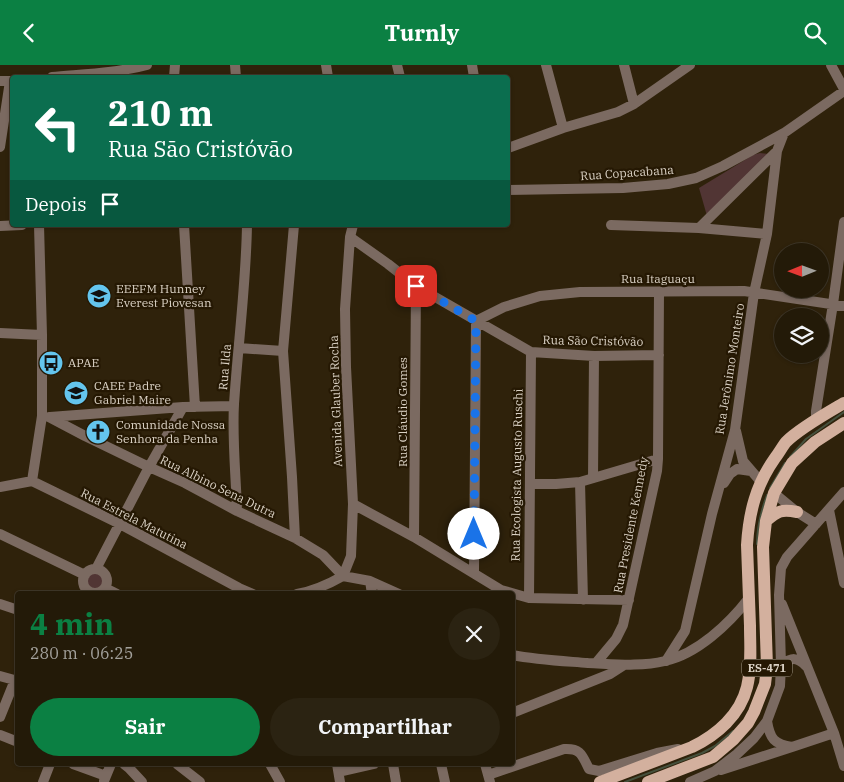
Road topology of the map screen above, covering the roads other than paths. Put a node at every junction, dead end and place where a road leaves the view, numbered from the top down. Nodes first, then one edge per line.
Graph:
1 (147, 65) edge
2 (246, 65) edge
3 (546, 65) edge
4 (624, 65) edge
5 (690, 65) edge
6 (831, 65) edge
7 (235, 66) edge
8 (73, 75) edge
9 (8, 81) edge
10 (844, 90) edge
11 (634, 104) junction
12 (563, 128) junction
13 (784, 133) junction
14 (0, 145) edge
15 (510, 147) edge
16 (777, 151) junction
17 (510, 190) edge
18 (844, 222) edge
19 (611, 225) dead end
20 (39, 227) edge
21 (184, 227) edge
22 (247, 227) edge
23 (294, 227) edge
24 (352, 227) edge
25 (700, 228) junction
26 (767, 234) junction
27 (350, 237) junction
28 (416, 286) junction
29 (659, 292) junction
30 (754, 293) junction
31 (839, 305) edge
32 (476, 321) junction
33 (0, 333) edge
34 (42, 335) junction
35 (239, 348) junction
36 (283, 351) junction
37 (531, 352) junction
38 (659, 355) junction
39 (594, 356) junction
40 (844, 403) edge
41 (234, 406) junction
42 (183, 407) junction
43 (195, 407) junction
44 (46, 417) junction
45 (816, 420) junction
46 (844, 423) edge
47 (735, 430) junction
48 (658, 459) junction
49 (149, 467) junction
50 (751, 471) junction
51 (593, 478) junction
52 (32, 481) junction
53 (580, 482) junction
54 (530, 484) junction
55 (0, 487) edge
56 (768, 487) junction
57 (844, 493) edge
58 (718, 494) junction
59 (353, 504) junction
60 (829, 510) junction
61 (237, 511) junction
62 (797, 512) junction
63 (766, 521) junction
64 (120, 524) junction
65 (816, 524) junction
66 (0, 535) edge
67 (414, 537) junction
68 (294, 538) junction
69 (96, 569) junction
70 (474, 573) junction
71 (85, 575) junction
72 (343, 576) junction
73 (370, 581) junction
74 (844, 583) edge
75 (105, 588) junction
76 (87, 591) edge
77 (101, 591) edge
78 (111, 591) edge
79 (240, 591) edge
80 (308, 591) edge
81 (372, 591) edge
82 (392, 591) edge
83 (504, 591) edge
84 (515, 594) edge
85 (778, 595) junction
86 (529, 598) junction
87 (749, 598) junction
88 (583, 599) junction
89 (629, 600) junction
90 (0, 604) edge
91 (15, 609) edge
92 (515, 656) edge
93 (666, 661) junction
94 (596, 663) junction
95 (624, 665) junction
96 (782, 665) junction
97 (807, 667) junction
98 (0, 676) edge
99 (15, 681) edge
100 (15, 683) edge
101 (515, 712) edge
102 (0, 717) edge
103 (767, 721) junction
104 (834, 733) junction
105 (0, 735) edge
106 (15, 741) edge
107 (792, 747) junction
108 (49, 766) edge
109 (77, 766) edge
110 (110, 766) edge
111 (126, 766) edge
112 (179, 766) edge
113 (271, 766) edge
114 (366, 766) edge
115 (393, 766) edge
116 (441, 766) edge
117 (486, 766) edge
118 (844, 766) edge
119 (715, 771) junction
120 (339, 773) edge
121 (640, 774) edge
122 (105, 779) edge
123 (489, 779) edge
124 (43, 782) edge
125 (142, 782) edge
126 (200, 782) edge
127 (280, 782) edge
128 (396, 782) edge
129 (445, 782) edge
130 (600, 782) edge
131 (690, 782) edge

1 - 8 street
2 - 7 street
3 - 12 street
4 - 11 street
5 - 11 street
6 - 10 street
9 - 14 street
10 - 13 street, Rua Copacabana
11 - 12 street
12 - 15 street
13 - 16 street, Rua Jerônimo Monteiro
13 - 17 street, Rua Copacabana
16 - 25 street
16 - 26 street, Rua Jerônimo Monteiro
18 - 31 street
19 - 25 street
20 - 34 street
21 - 43 street
22 - 35 street, Rua Ilda
23 - 36 street
24 - 27 street, Avenida Glauber Rocha
25 - 26 street
26 - 30 street, Rua Jerônimo Monteiro
27 - 28 street, Rua São Cristóvão
27 - 59 street, Avenida Glauber Rocha
28 - 32 street, Rua São Cristóvão
28 - 67 street, Rua Cláudio Gomes
29 - 30 street, Rua Itaguaçu
29 - 32 street, Rua Itaguaçu
29 - 38 street, Rua Presidente Kennedy
30 - 31 street, Rua Itaguaçu
30 - 47 street, Rua Jerônimo Monteiro
31 - 45 street
32 - 37 street, Rua São Cristóvão
32 - 70 street
33 - 34 street
34 - 44 street
35 - 36 street
35 - 41 street, Rua Ilda
36 - 68 street
37 - 39 street, Rua São Cristóvão
37 - 54 street, Rua Ecologista Augusto Ruschi
38 - 39 street, Rua São Cristóvão
38 - 48 street, Rua Presidente Kennedy
39 - 51 street
40 - 45 main road, ES-471
41 - 43 street
41 - 61 street, Rua Ilda
42 - 43 street
42 - 44 street
42 - 49 street
44 - 49 street, Rua Albino Sena Dutra
44 - 52 street
45 - 56 main road, ES-471
46 - 56 main road, ES-471
47 - 50 street
47 - 58 street, Rua Jerônimo Monteiro
48 - 51 street
48 - 89 street, Rua Presidente Kennedy
49 - 61 street, Rua Albino Sena Dutra
49 - 64 street
50 - 56 street
50 - 58 street
51 - 53 street
52 - 55 street
52 - 64 street, Rua Estrela Matutina
53 - 54 street
53 - 88 street
54 - 86 street, Rua Ecologista Augusto Ruschi
56 - 62 street
56 - 63 main road, ES-471
56 - 87 main road, ES-471
57 - 60 street
58 - 93 street, Rua Jerônimo Monteiro
59 - 67 street
59 - 72 street, Avenida Glauber Rocha
60 - 65 street
60 - 74 street
61 - 68 street, Rua Albino Sena Dutra
62 - 63 main road
62 - 65 street
63 - 121 main road, ES-471
64 - 69 street
64 - 79 street, Rua Estrela Matutina
65 - 85 street
66 - 71 street
67 - 70 street
68 - 72 street, Rua Albino Sena Dutra
69 - 71 street
69 - 75 street
70 - 83 street
71 - 76 street
72 - 73 street
72 - 80 street
73 - 81 street
73 - 82 street
75 - 77 street
75 - 78 street
84 - 86 street
85 - 96 street
85 - 97 street
86 - 88 street
87 - 93 street
87 - 121 main road, ES-471
88 - 89 street
89 - 94 street, Rua Presidente Kennedy
90 - 91 street
92 - 94 street
93 - 95 street
94 - 95 street
95 - 101 street
96 - 97 street
96 - 103 street
97 - 104 street
98 - 99 street
100 - 102 street
103 - 107 street
103 - 119 street
104 - 107 street
104 - 118 street
105 - 106 street
107 - 119 street
108 - 124 street
109 - 122 street
110 - 122 street
111 - 125 street
112 - 126 street
113 - 127 street
114 - 120 street
115 - 128 street
116 - 129 street
117 - 123 street
119 - 131 street
121 - 123 street
121 - 130 main road, ES-471

